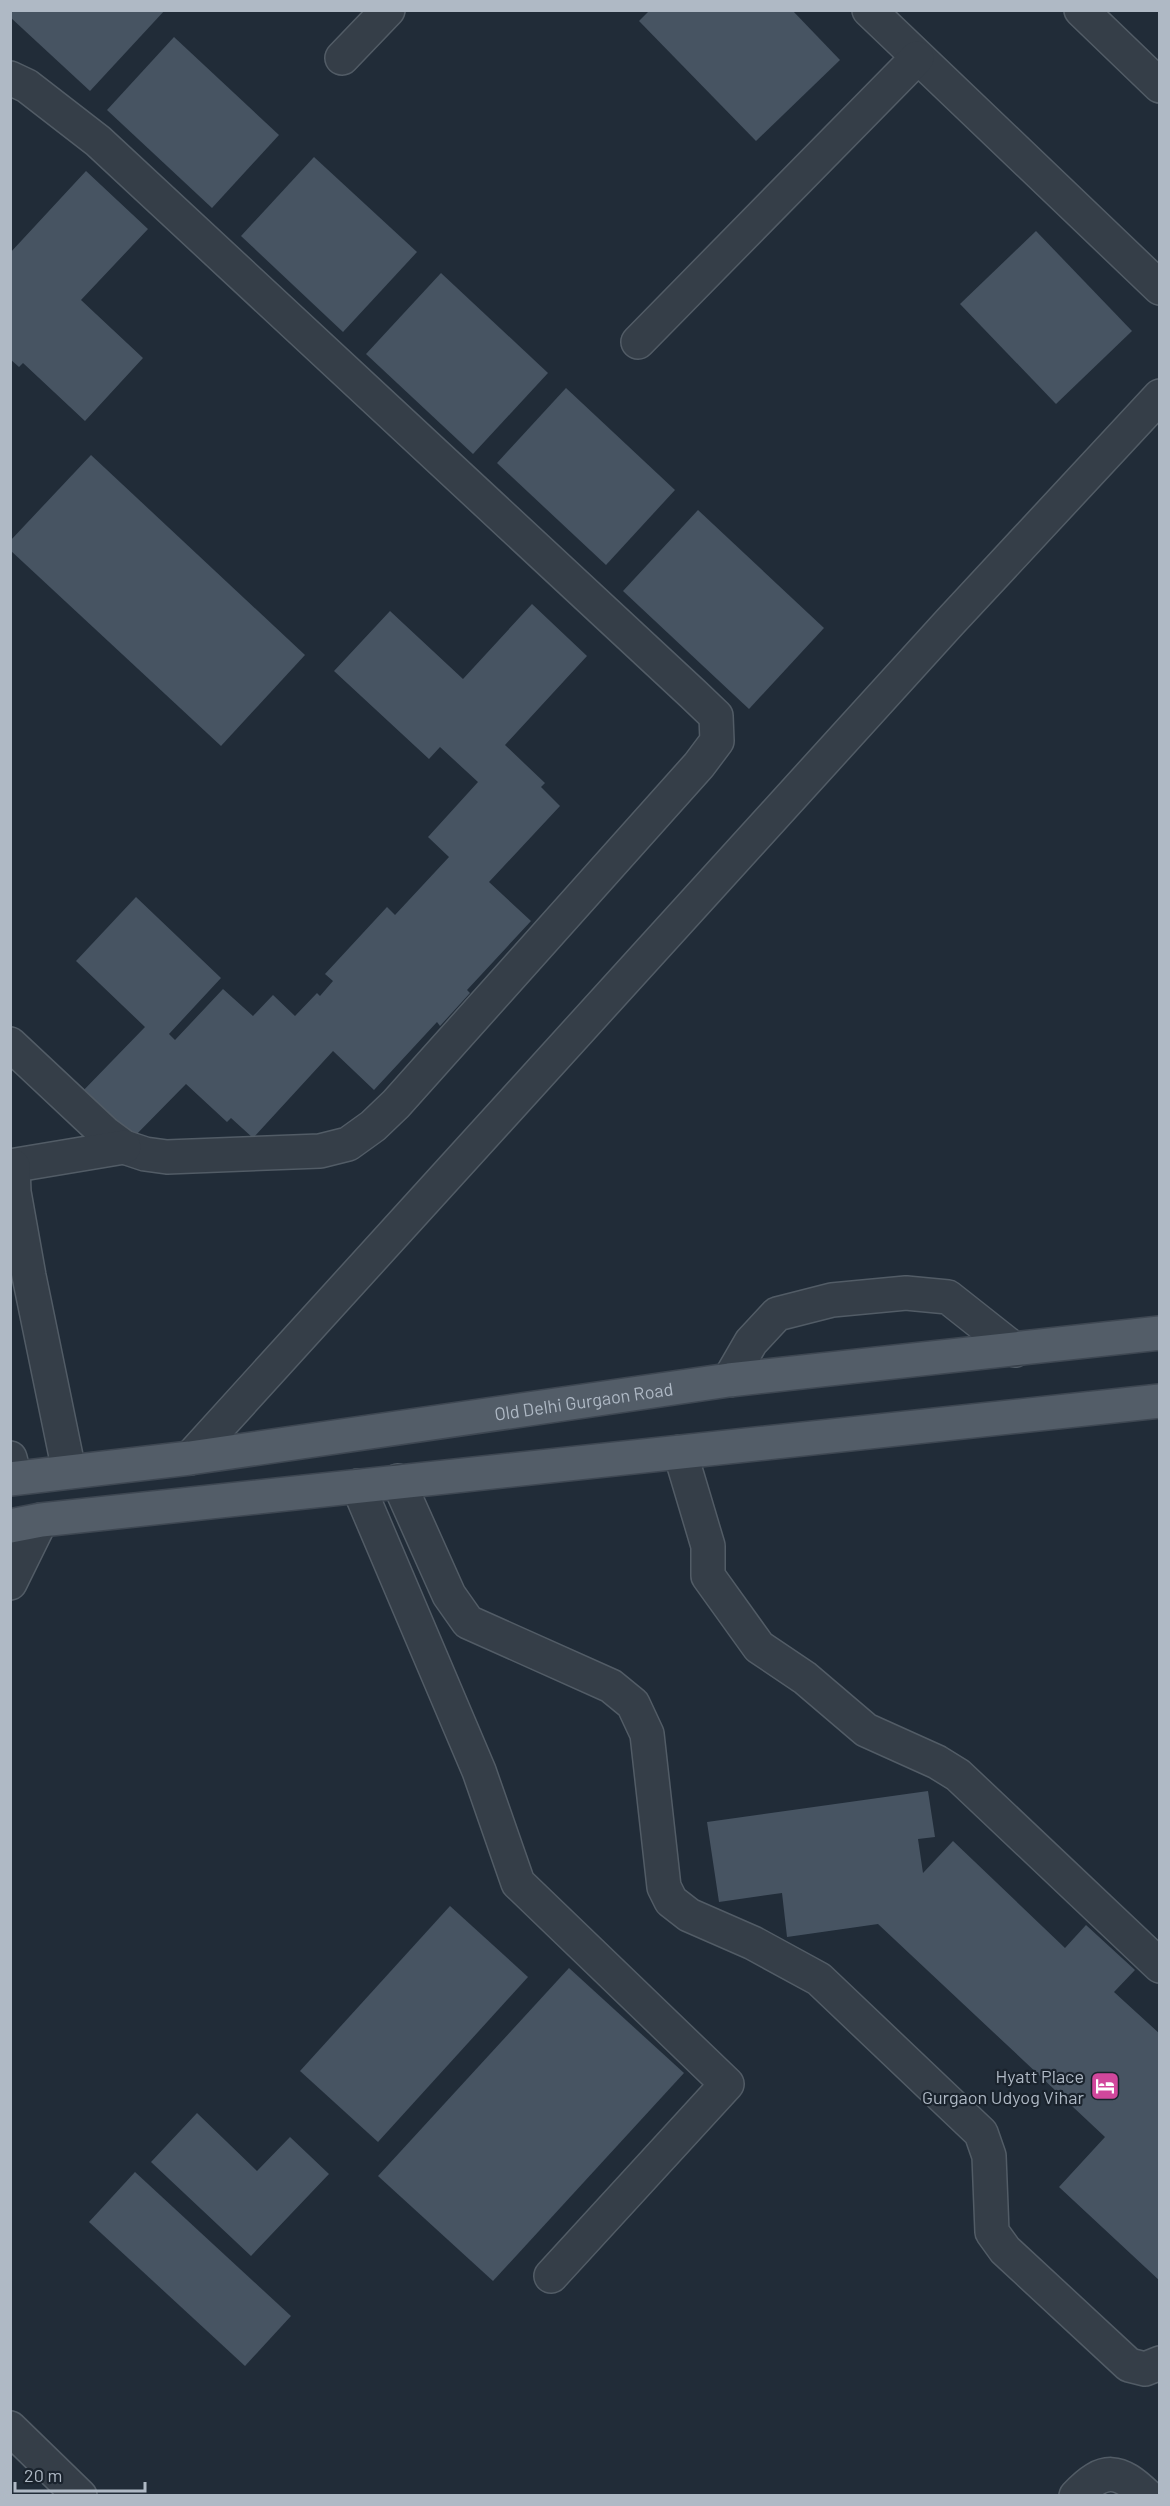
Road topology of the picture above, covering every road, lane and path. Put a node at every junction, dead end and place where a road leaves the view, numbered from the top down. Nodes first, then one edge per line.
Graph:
1 (388, 10) edge
2 (869, 10) edge
3 (1082, 10) edge
4 (342, 58) dead end
5 (917, 58) junction
6 (10, 78) edge
7 (1160, 87) edge
8 (1160, 288) edge
9 (638, 342) dead end
10 (1160, 396) edge
11 (10, 1044) edge
12 (124, 1148) junction
13 (12, 1166) edge
14 (1160, 1333) edge
15 (1015, 1350) junction
16 (729, 1380) junction
17 (1160, 1401) edge
18 (680, 1452) junction
19 (190, 1458) junction
20 (69, 1471) junction
21 (12, 1472) edge
22 (398, 1481) junction
23 (358, 1486) junction
24 (26, 1523) edge
25 (10, 1583) edge
26 (1160, 1966) edge
27 (551, 2276) dead end
28 (1160, 2363) edge
29 (10, 2428) edge
30 (80, 2496) edge
31 (1076, 2496) edge
32 (1148, 2496) edge

1 - 4 street
2 - 5 street
3 - 7 street
5 - 8 street
5 - 9 street
6 - 12 street
10 - 19 street
11 - 12 street
12 - 13 street
13 - 20 street
14 - 15 main road, Old Delhi Gurgaon Road
15 - 16 main road, Old Delhi Gurgaon Road
15 - 16 street
16 - 19 main road, Old Delhi Gurgaon Road
17 - 18 main road
18 - 22 main road
18 - 26 street
19 - 20 main road, Old Delhi Gurgaon Road
20 - 21 main road, Old Delhi Gurgaon Road
22 - 23 main road
22 - 28 street
23 - 24 main road
23 - 27 street
24 - 25 street
29 - 30 street
31 - 32 street

